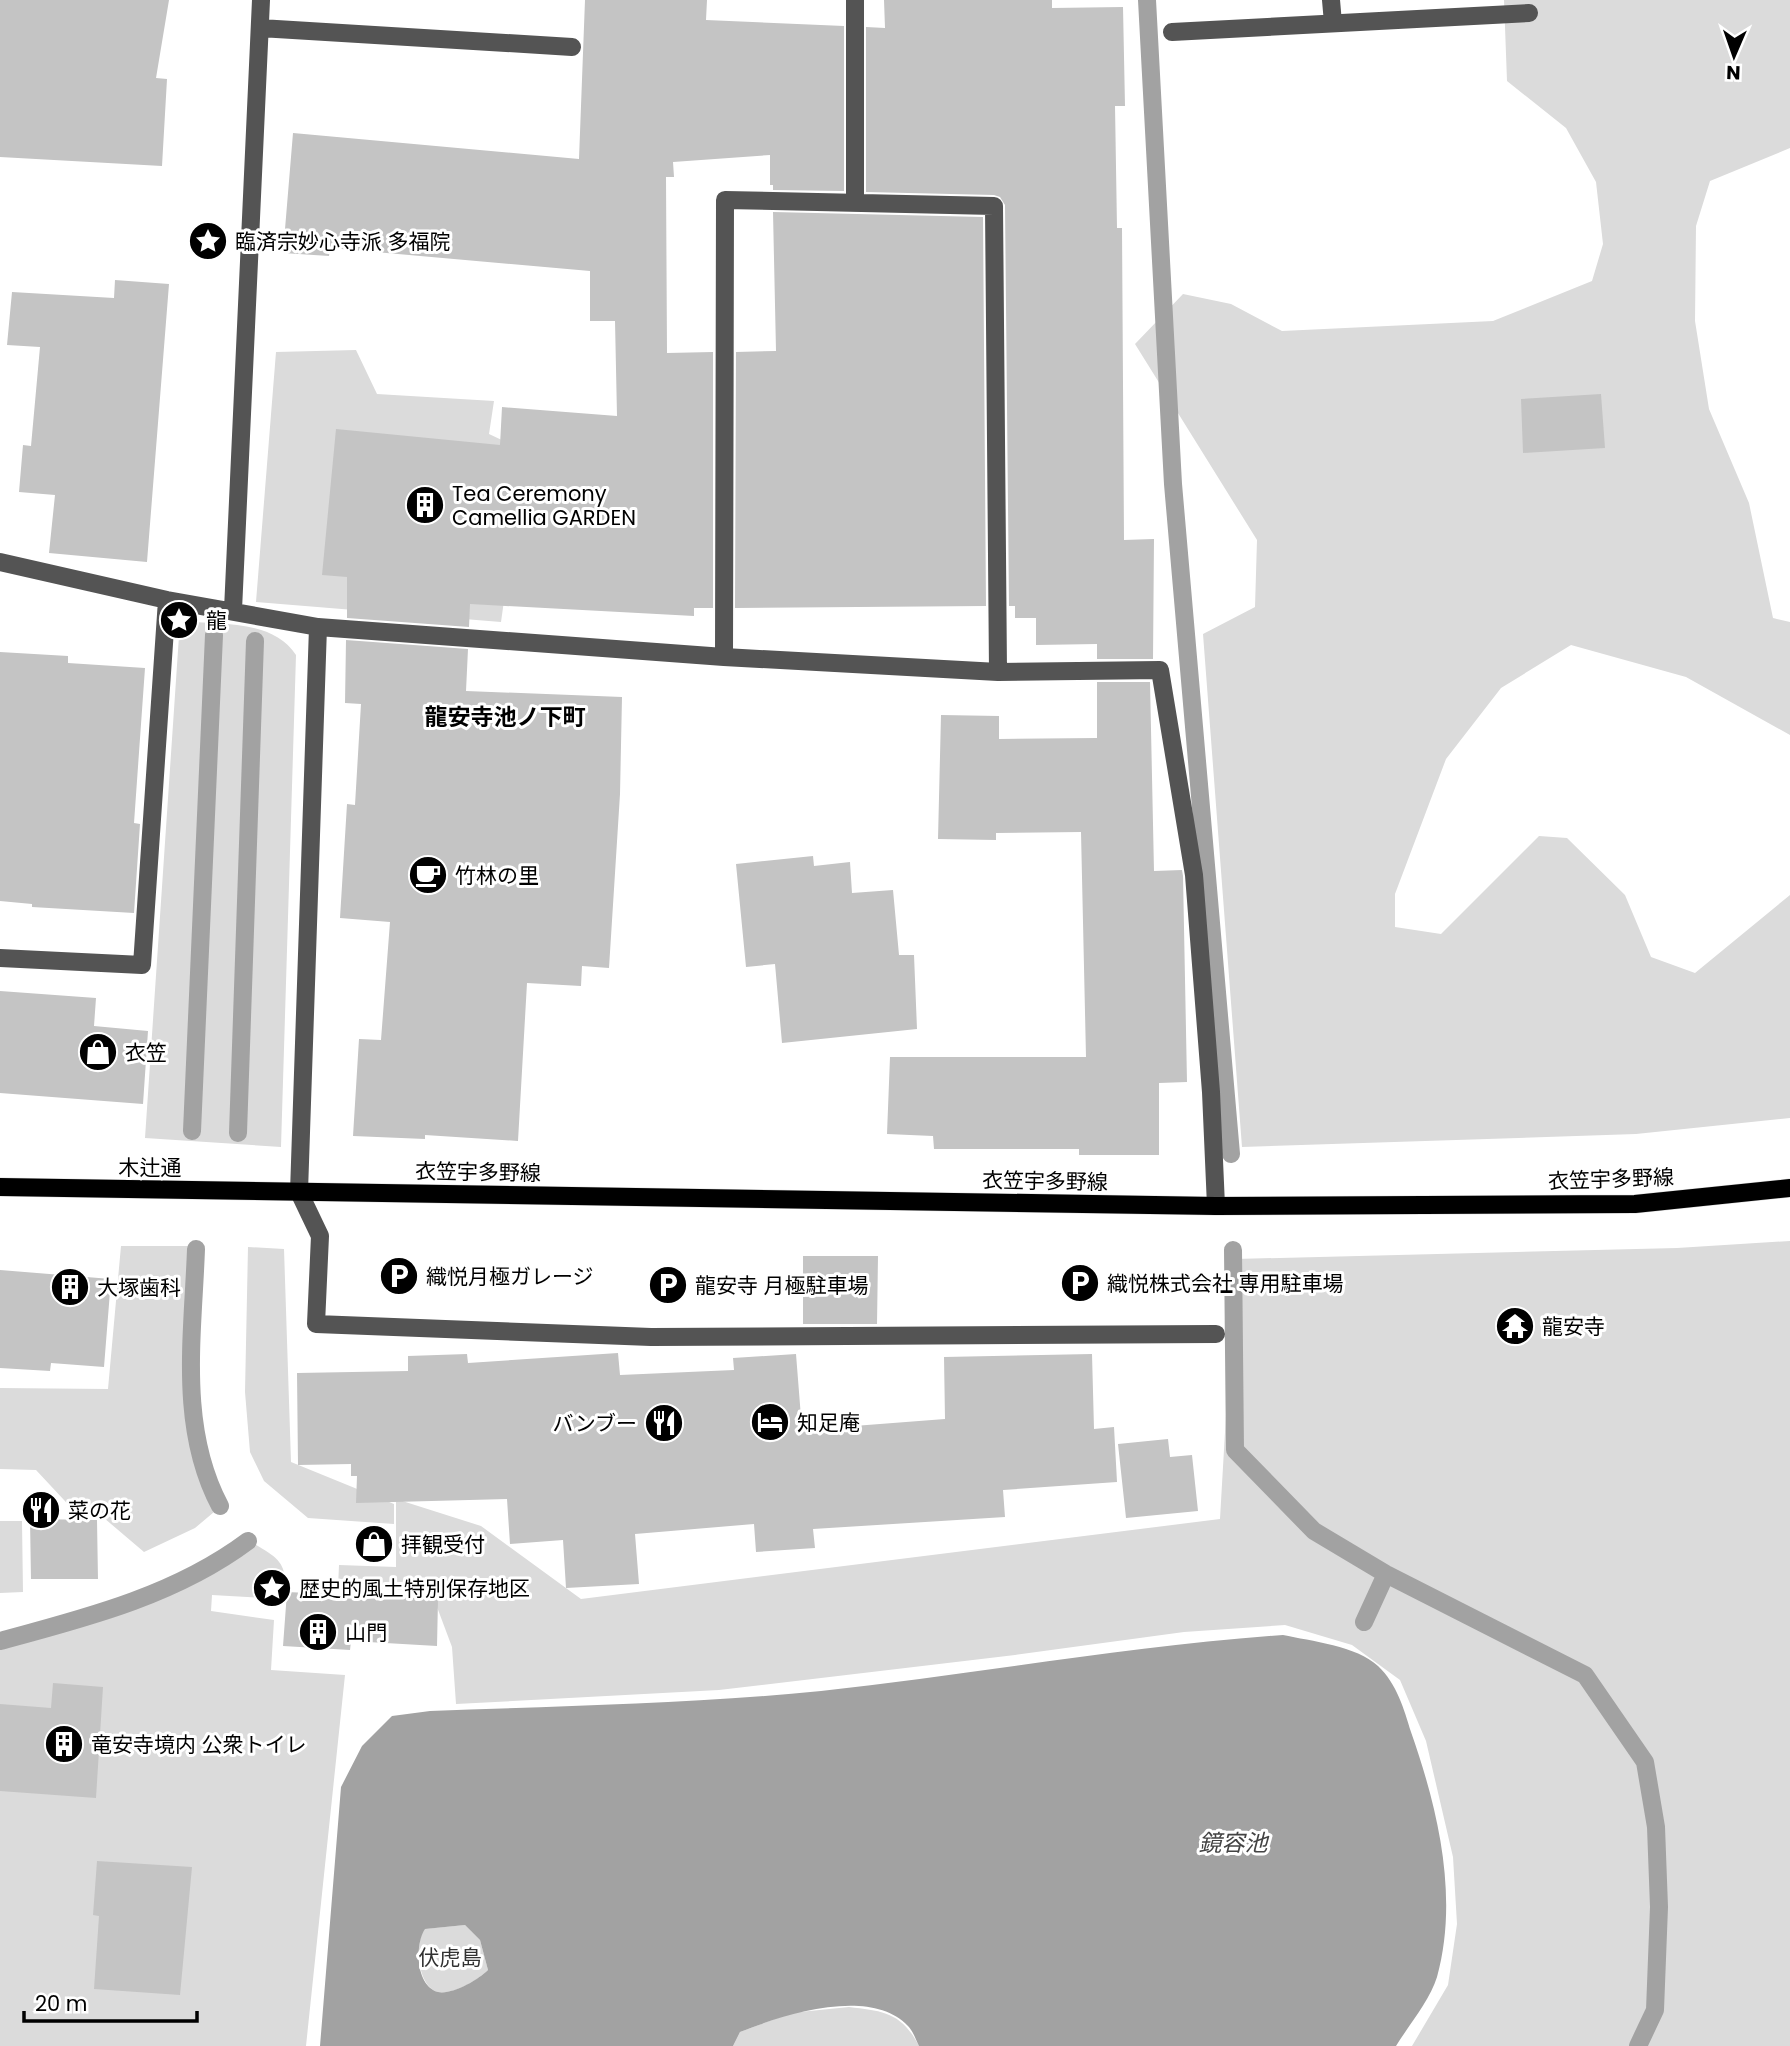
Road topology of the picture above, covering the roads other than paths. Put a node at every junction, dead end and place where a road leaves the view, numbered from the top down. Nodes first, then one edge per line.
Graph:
1 (261, 0) edge
2 (855, 0) edge
3 (1331, 0) edge
4 (1529, 13) dead end
5 (1333, 23) junction
6 (260, 28) junction
7 (1172, 32) dead end
8 (572, 47) dead end
9 (855, 204) junction
10 (0, 562) edge
11 (167, 600) junction
12 (233, 610) junction
13 (318, 628) junction
14 (724, 657) junction
15 (998, 672) junction
16 (0, 958) edge
17 (0, 1187) edge
18 (1790, 1188) edge
19 (299, 1192) junction
20 (1216, 1206) junction
21 (1216, 1334) dead end

1 - 6 street
2 - 9 street
3 - 5 street
4 - 5 street
5 - 7 street
6 - 8 street
6 - 12 street
9 - 14 street
9 - 15 street
10 - 11 street
11 - 12 street
11 - 16 street
12 - 13 street
13 - 14 street
13 - 19 street
14 - 15 street
15 - 20 street
17 - 19 main road, 木辻通
18 - 20 main road, 衣笠宇多野線
19 - 20 main road, 衣笠宇多野線
19 - 21 street

